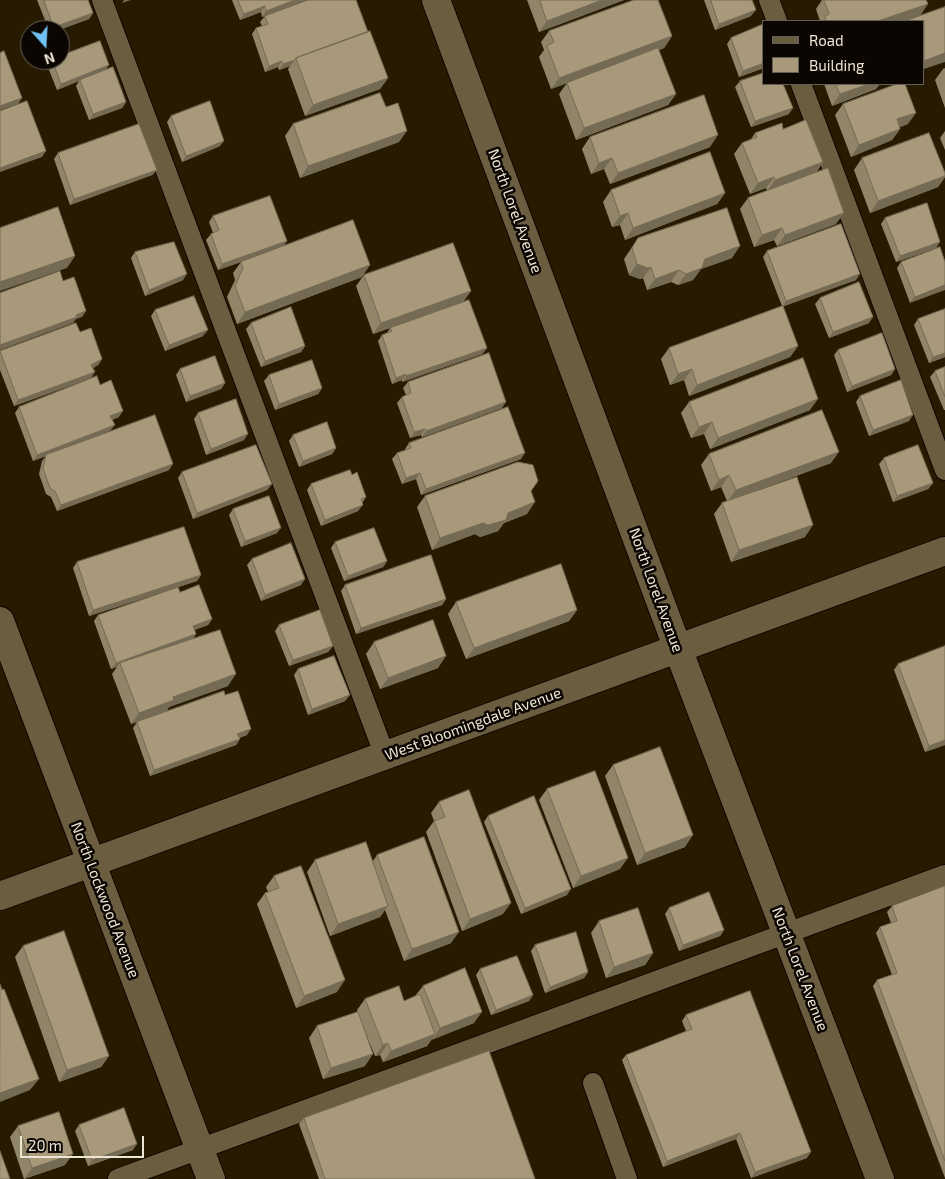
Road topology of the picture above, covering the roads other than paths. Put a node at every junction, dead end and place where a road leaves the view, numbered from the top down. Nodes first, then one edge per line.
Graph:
1 (102, 0) edge
2 (436, 0) edge
3 (769, 0) edge
4 (777, 20) edge
5 (801, 85) edge
6 (945, 470) edge
7 (945, 551) edge
8 (0, 621) edge
9 (678, 649) junction
10 (385, 756) junction
11 (91, 864) junction
12 (945, 875) edge
13 (0, 896) edge
14 (786, 934) junction
15 (593, 1083) dead end
16 (200, 1149) junction
17 (875, 1177) edge
18 (118, 1179) edge
19 (211, 1179) edge
20 (627, 1179) edge

1 - 10 lane
2 - 9 street, North Lorel Avenue
3 - 4 lane
5 - 6 lane
7 - 9 street, West Bloomingdale Avenue
8 - 11 street, North Lockwood Avenue
9 - 10 street, West Bloomingdale Avenue
9 - 14 street, North Lorel Avenue
10 - 11 street, West Bloomingdale Avenue
11 - 13 street, West Bloomingdale Avenue
11 - 16 street, North Lockwood Avenue
12 - 14 lane
14 - 16 lane
14 - 17 street, North Lorel Avenue
15 - 20 lane
16 - 18 lane
16 - 19 street, North Lockwood Avenue

